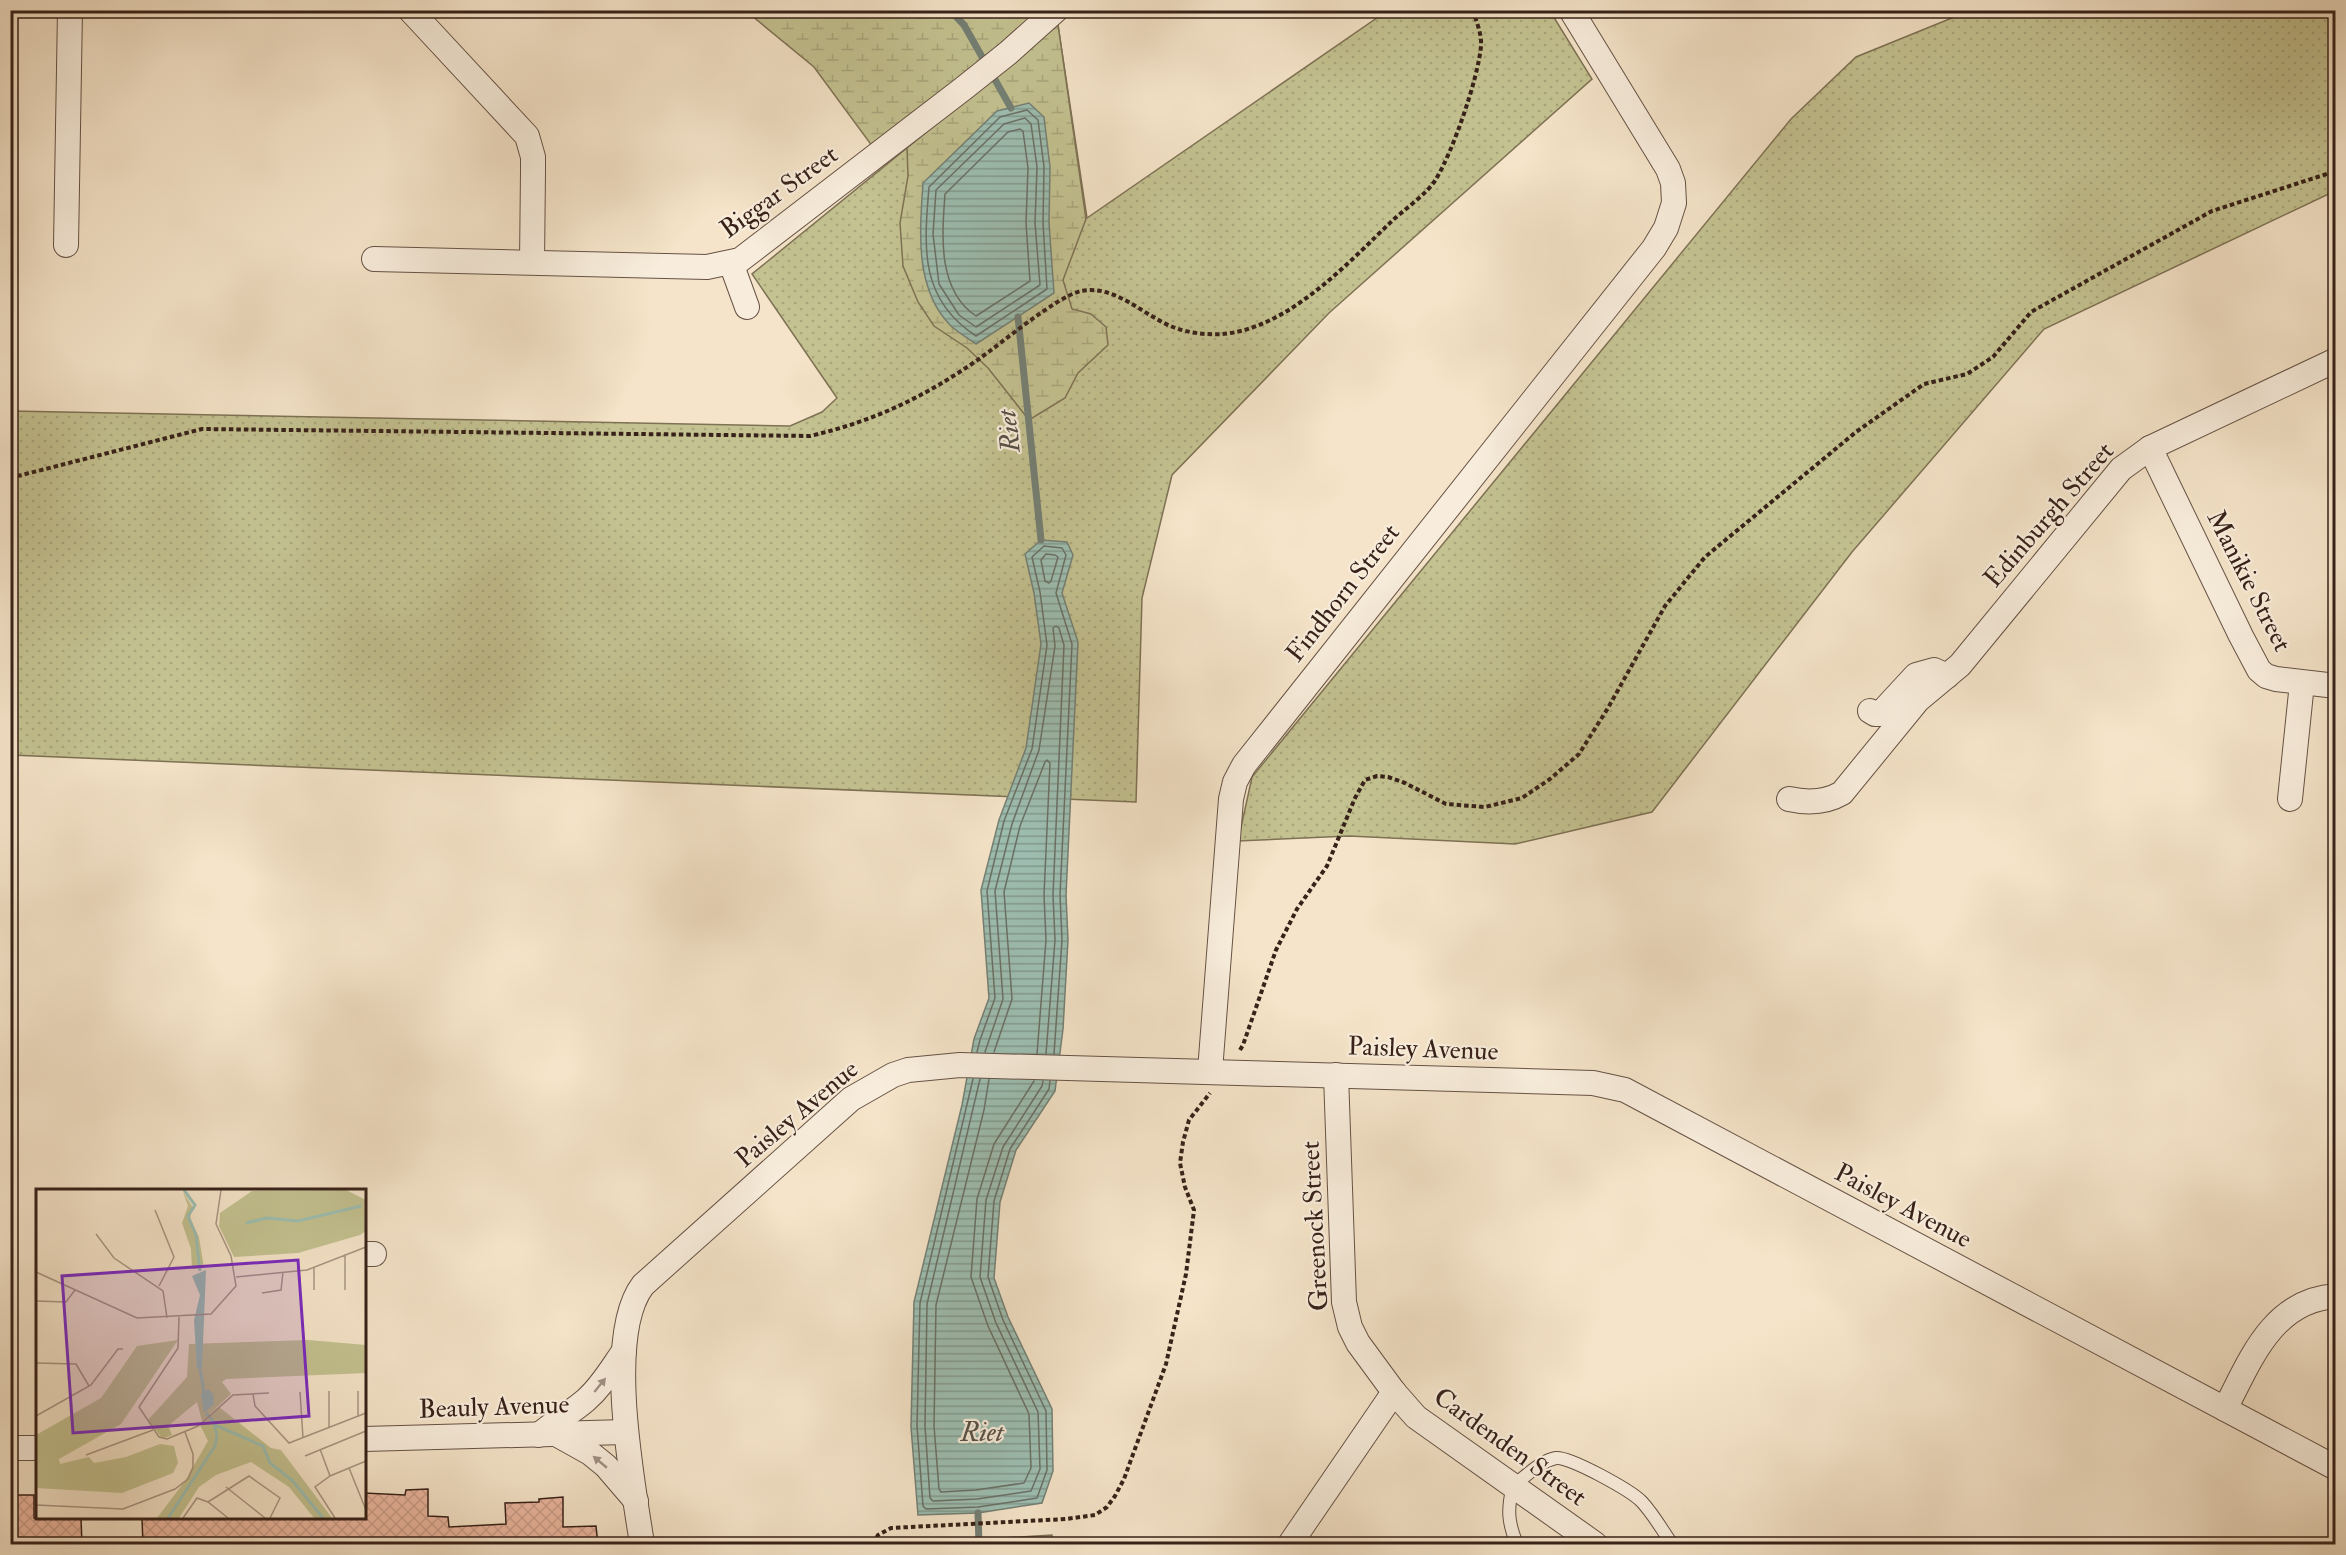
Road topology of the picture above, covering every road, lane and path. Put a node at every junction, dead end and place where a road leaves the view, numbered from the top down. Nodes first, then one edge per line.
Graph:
1 (70, 10) edge
2 (410, 10) edge
3 (1056, 10) edge
4 (1473, 10) edge
5 (1571, 10) edge
6 (2336, 171) edge
7 (66, 245) dead end
8 (374, 259) dead end
9 (532, 262) junction
10 (730, 263) junction
11 (747, 307) dead end
12 (2336, 360) edge
13 (2150, 448) junction
14 (10, 478) edge
15 (1951, 673) junction
16 (2302, 683) junction
17 (2336, 686) edge
18 (1870, 711) dead end
19 (1789, 799) dead end
20 (2290, 799) dead end
21 (1217, 1071) junction
22 (1336, 1075) junction
23 (2336, 1296) edge
24 (624, 1351) junction
25 (1394, 1392) junction
26 (2225, 1409) junction
27 (626, 1432) junction
28 (547, 1434) junction
29 (366, 1439) edge
30 (10, 1448) edge
31 (36, 1448) edge
32 (2336, 1468) edge
33 (1513, 1486) junction
34 (636, 1501) junction
35 (642, 1545) edge
36 (873, 1545) edge
37 (1290, 1545) edge
38 (1517, 1545) edge
39 (1595, 1545) edge
40 (1672, 1545) edge

1 - 7 street
2 - 9 street
3 - 10 street, Biggar Street
4 - 14 path
5 - 21 street, Findhorn Street
6 - 21 path
8 - 9 street, Biggar Street
9 - 10 street, Biggar Street
10 - 11 street
12 - 13 street, Edinburgh Street
13 - 15 street, Edinburgh Street
13 - 16 street, Manikie Street
15 - 18 street
15 - 19 street, Edinburgh Street
16 - 17 street, Manikie Street
16 - 20 street
21 - 22 street, Paisley Avenue
21 - 24 street, Paisley Avenue
21 - 36 path
22 - 25 street, Greenock Street
22 - 26 street, Paisley Avenue
23 - 26 street
24 - 27 street, Paisley Avenue
28 -> 24 street
25 - 33 street, Cardenden Street
25 - 37 street
26 - 32 street, Paisley Avenue
27 - 28 street, Beauly Avenue
27 - 34 street, Paisley Avenue
28 - 29 street, Beauly Avenue
34 -> 28 street
30 - 31 street
33 - 38 lane
33 - 39 street, Cardenden Street
33 - 40 lane
34 - 35 street, Paisley Avenue

